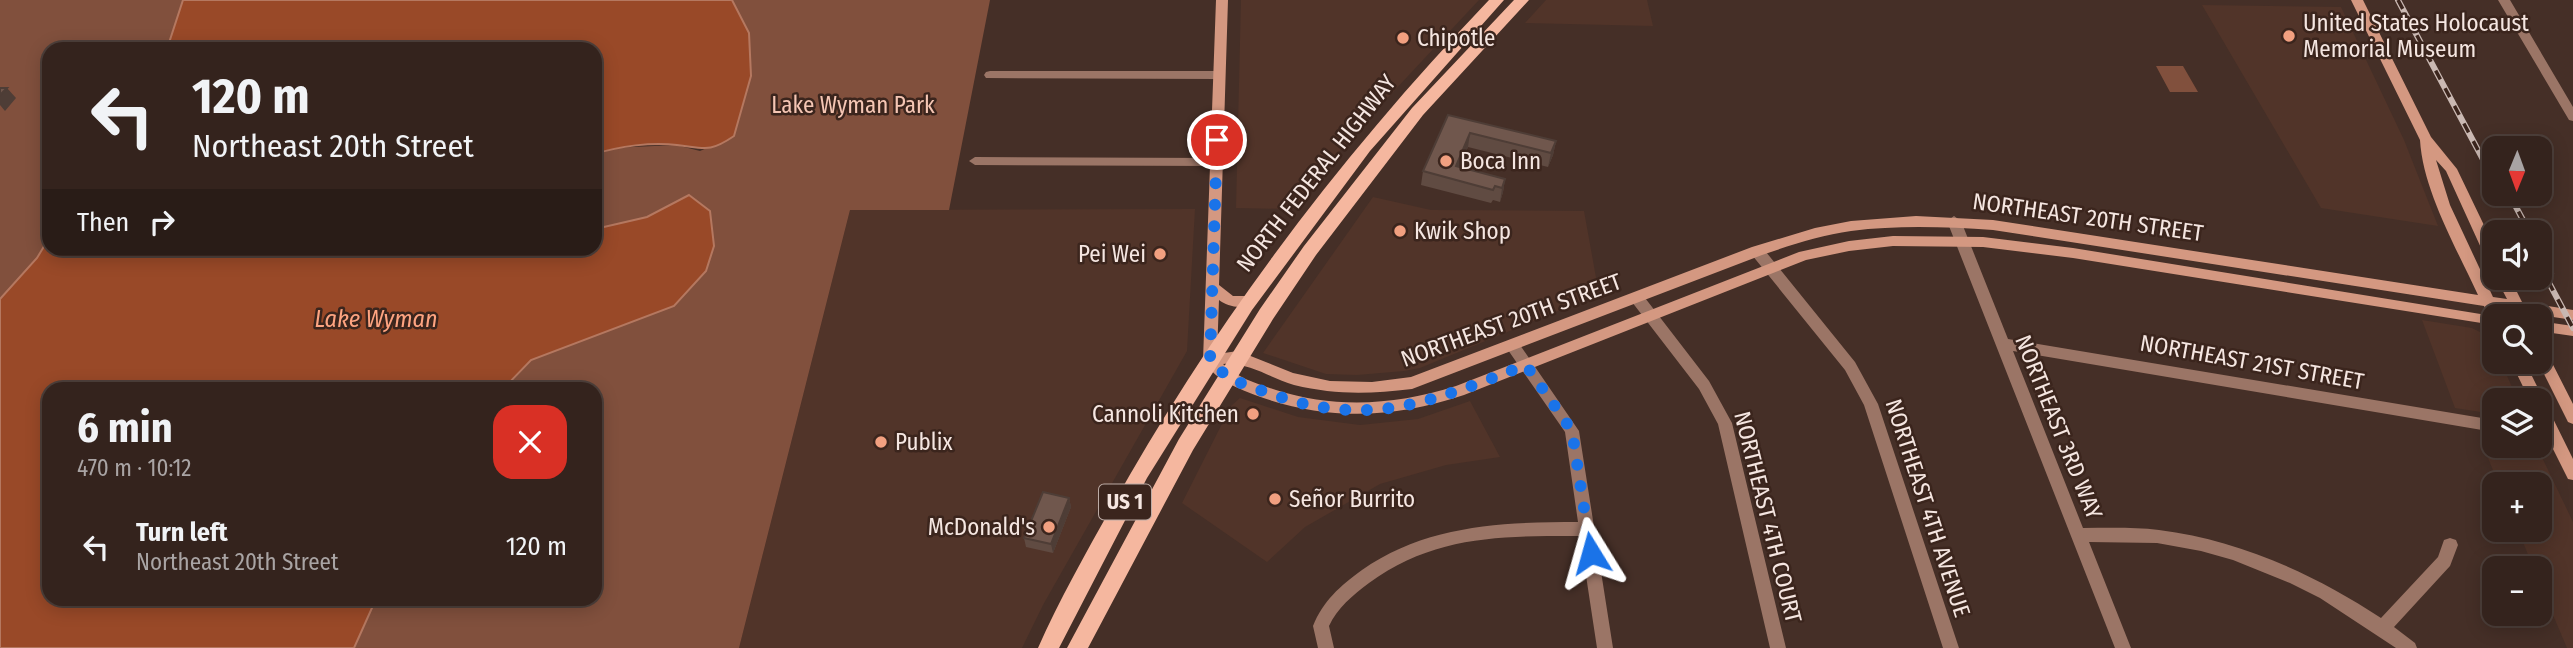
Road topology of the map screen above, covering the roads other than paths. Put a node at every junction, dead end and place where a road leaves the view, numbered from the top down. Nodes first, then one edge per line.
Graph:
1 (1222, 0) edge
2 (1497, 0) edge
3 (1522, 0) edge
4 (2357, 0) edge
5 (2504, 0) edge
6 (1444, 54) junction
7 (1462, 62) junction
8 (990, 75) dead end
9 (1219, 75) junction
10 (2573, 117) edge
11 (1386, 118) junction
12 (2426, 139) junction
13 (1390, 145) junction
14 (975, 162) dead end
15 (1216, 162) junction
16 (1325, 195) junction
17 (1344, 203) junction
18 (1954, 222) junction
19 (2482, 235) edge
20 (1961, 239) junction
21 (1757, 251) junction
22 (2276, 268) junction
23 (1770, 269) junction
24 (1213, 287) junction
25 (2284, 287) junction
26 (1637, 298) junction
27 (1247, 301) junction
28 (2489, 302) junction
29 (2495, 304) edge
30 (2552, 314) edge
31 (1651, 315) junction
32 (2573, 315) edge
33 (2482, 316) edge
34 (2552, 328) edge
35 (2573, 331) edge
36 (2002, 344) junction
37 (1513, 346) junction
38 (1238, 357) junction
39 (1210, 360) junction
40 (1526, 365) junction
41 (2551, 374) edge
42 (1225, 377) junction
43 (1360, 388) junction
44 (1360, 410) junction
45 (2573, 418) edge
46 (2482, 424) edge
47 (2552, 442) edge
48 (2573, 474) edge
49 (1588, 529) junction
50 (2077, 535) junction
51 (2450, 545) dead end
52 (2383, 628) junction
53 (1048, 648) edge
54 (1077, 648) edge
55 (1326, 648) edge
56 (1605, 648) edge
57 (1778, 648) edge
58 (1951, 648) edge
59 (2123, 648) edge
60 (2409, 648) edge

1 - 9 street
2 - 6 main road, NORTH FEDERAL HIGHWAY / US 1
3 - 7 main road, NORTH FEDERAL HIGHWAY / US 1
4 - 12 street
5 - 10 street
6 - 7 street
6 - 11 main road, NORTH FEDERAL HIGHWAY / US 1
7 - 13 main road, NORTH FEDERAL HIGHWAY / US 1
8 - 9 street
9 - 15 street
11 - 13 main road
11 - 16 main road, NORTH FEDERAL HIGHWAY / US 1
12 - 19 street
12 - 28 street
13 - 17 main road, NORTH FEDERAL HIGHWAY / US 1
14 - 15 street
15 - 24 street
16 - 17 main road
16 - 27 main road, NORTH FEDERAL HIGHWAY / US 1
17 - 38 main road, NORTH FEDERAL HIGHWAY / US 1
18 - 20 street, NORTHEAST 3RD WAY
18 - 21 street, NORTHEAST 20TH STREET
18 - 22 street, NORTHEAST 20TH STREET
20 - 23 street, NORTHEAST 20TH STREET
20 - 25 street, NORTHEAST 20TH STREET
20 - 36 street, NORTHEAST 3RD WAY
21 - 23 street, NORTHEAST 4TH AVENUE
21 - 26 street, NORTHEAST 20TH STREET
22 - 25 street
22 - 28 street, NORTHEAST 20TH STREET
23 - 31 street, NORTHEAST 20TH STREET
23 - 58 street, NORTHEAST 4TH AVENUE
24 - 27 street
24 - 39 street
25 - 33 street, NORTHEAST 20TH STREET
26 - 31 street, NORTHEAST 4TH COURT
26 - 37 street, NORTHEAST 20TH STREET
27 - 39 main road, NORTH FEDERAL HIGHWAY / US 1
28 - 29 street, NORTHEAST 20TH STREET
30 - 32 street, NORTHEAST 20TH STREET
31 - 40 street, NORTHEAST 20TH STREET
31 - 57 street, NORTHEAST 4TH COURT
34 - 35 street
36 - 46 street, NORTHEAST 21ST STREET
36 - 50 street, NORTHEAST 3RD WAY
37 - 40 street
37 - 43 street, NORTHEAST 20TH STREET
38 - 39 street, NORTHEAST 20TH STREET
38 - 42 main road, NORTH FEDERAL HIGHWAY / US 1
38 - 43 street, NORTHEAST 20TH STREET
39 - 42 street, NORTHEAST 20TH STREET
39 - 53 main road, NORTH FEDERAL HIGHWAY / US 1
40 - 44 street, NORTHEAST 20TH STREET
40 - 49 street
41 - 45 street
42 - 44 street, NORTHEAST 20TH STREET
42 - 54 main road, NORTH FEDERAL HIGHWAY / US 1
43 - 44 street
47 - 48 street
49 - 55 street
49 - 56 street
50 - 52 street
50 - 59 street, NORTHEAST 3RD WAY
51 - 52 street
52 - 60 street

